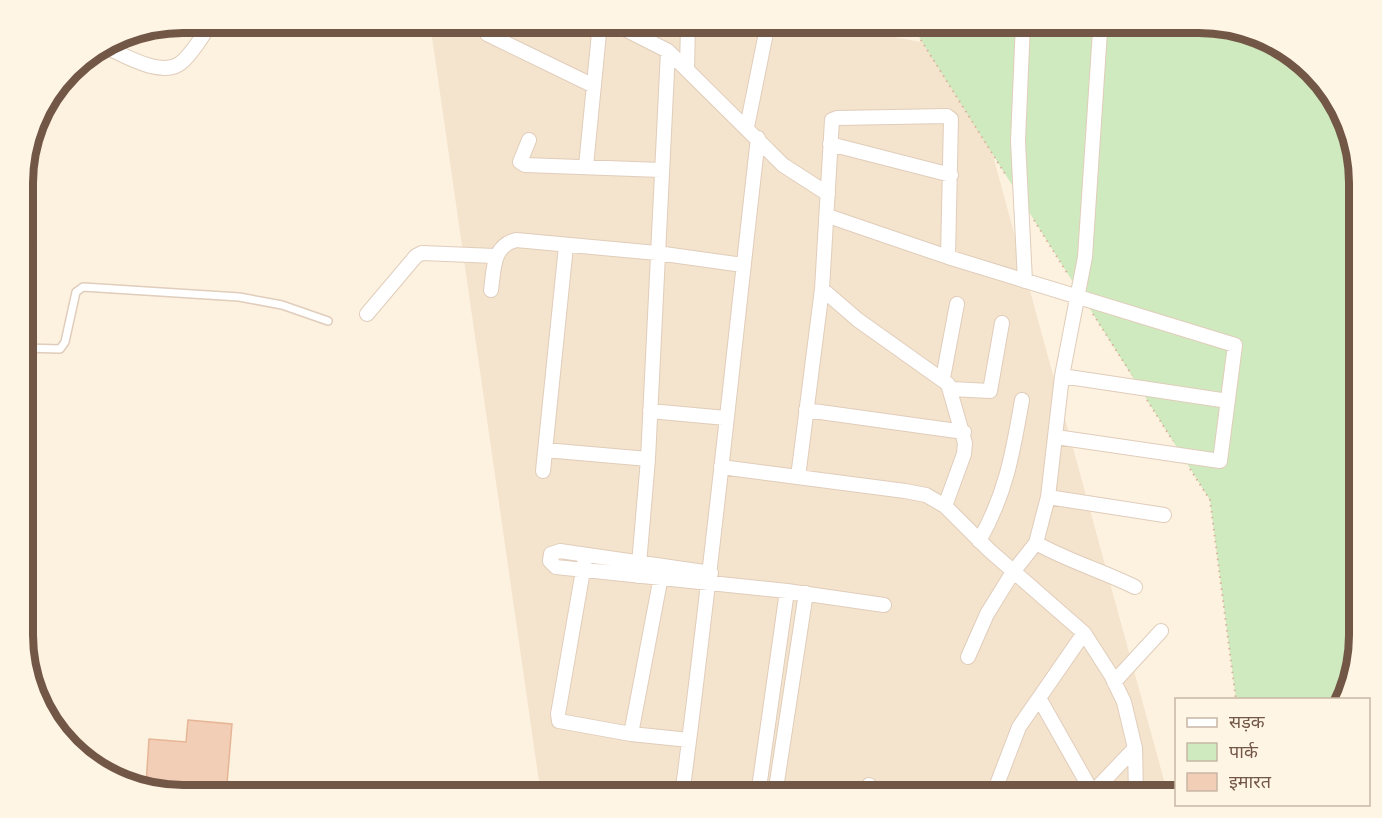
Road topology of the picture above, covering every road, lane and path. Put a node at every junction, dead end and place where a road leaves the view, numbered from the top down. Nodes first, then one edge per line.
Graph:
1 (203, 33) edge
2 (599, 33) edge
3 (634, 33) edge
4 (688, 33) edge
5 (766, 33) edge
6 (920, 33) edge
7 (1023, 33) edge
8 (1100, 33) edge
9 (488, 34) dead end
10 (114, 50) edge
11 (668, 51) junction
12 (687, 69) junction
13 (594, 86) junction
14 (747, 127) junction
15 (758, 138) junction
16 (529, 140) dead end
17 (830, 144) junction
18 (586, 166) junction
19 (660, 170) junction
20 (951, 175) junction
21 (1008, 178) dead end
22 (828, 194) junction
23 (828, 216) junction
24 (1033, 218) dead end
25 (566, 246) junction
26 (657, 253) junction
27 (495, 256) junction
28 (948, 257) junction
29 (743, 265) junction
30 (1071, 279) dead end
31 (1025, 281) junction
32 (822, 289) junction
33 (491, 290) dead end
34 (1076, 296) junction
35 (957, 304) dead end
36 (1090, 309) dead end
37 (367, 314) dead end
38 (328, 321) dead end
39 (1002, 323) dead end
40 (33, 348) edge
41 (1062, 376) junction
42 (1134, 379) dead end
43 (947, 384) junction
44 (1147, 399) dead end
45 (1022, 400) dead end
46 (1228, 401) junction
47 (806, 410) junction
48 (650, 411) junction
49 (726, 418) junction
50 (964, 432) junction
51 (1056, 437) junction
52 (545, 450) junction
53 (1178, 450) dead end
54 (648, 459) junction
55 (1185, 460) dead end
56 (721, 467) junction
57 (543, 471) dead end
58 (798, 477) junction
59 (1048, 497) junction
60 (945, 506) junction
61 (1164, 515) dead end
62 (979, 541) junction
63 (1036, 543) junction
64 (585, 561) junction
65 (640, 561) junction
66 (662, 572) junction
67 (1013, 572) junction
68 (638, 576) junction
69 (710, 579) junction
70 (1135, 588) dead end
71 (787, 591) junction
72 (806, 593) junction
73 (884, 605) dead end
74 (1161, 631) dead end
75 (1084, 633) junction
76 (968, 657) dead end
77 (1114, 682) junction
78 (1039, 698) junction
79 (1236, 698) edge
80 (631, 734) junction
81 (689, 740) junction
82 (1135, 748) junction
83 (682, 785) edge
84 (759, 785) edge
85 (777, 785) edge
86 (997, 785) edge
87 (1086, 785) edge
88 (1102, 785) edge
89 (1136, 785) edge

1 - 10 street
2 - 13 street
3 - 11 street
4 - 12 street
5 - 14 street
6 - 21 path
7 - 31 street
8 - 34 street
9 - 13 street
11 - 12 street
11 - 19 street
12 - 14 street
13 - 18 street
14 - 15 street
15 - 22 street
15 - 29 street
16 - 18 street
17 - 20 street
17 - 20 street
17 - 22 street
18 - 19 street
19 - 26 street
20 - 28 street
22 - 23 street
23 - 28 street
23 - 32 street
24 - 30 path
25 - 26 street
25 - 27 street
25 - 52 street
26 - 29 street
26 - 48 street
27 - 33 street
27 - 37 street
28 - 31 street
29 - 49 street
31 - 34 street
32 - 43 street
32 - 47 street
34 - 41 street
34 - 46 street
35 - 43 street
36 - 42 path
38 - 40 lane
39 - 43 street
41 - 46 street
41 - 51 street
43 - 50 street
44 - 53 path
45 - 62 street
46 - 51 street
47 - 50 street
47 - 58 street
48 - 49 street
48 - 54 street
49 - 56 street
50 - 60 street
51 - 59 street
52 - 54 street
52 - 57 street
54 - 65 street
55 - 79 path
56 - 58 street
56 - 69 street
58 - 60 street
59 - 61 street
59 - 63 street
60 - 62 street
62 - 67 street
63 - 67 street
63 - 70 street
64 - 65 street
64 - 68 street
64 - 80 street
65 - 66 street
65 - 68 street
66 - 68 street
66 - 69 street
66 - 80 street
67 - 75 street
67 - 76 street
69 - 71 street
69 - 81 street
71 - 72 street
71 - 84 street
72 - 73 street
72 - 85 street
74 - 77 street
75 - 77 street
75 - 78 street
77 - 82 street
78 - 86 street
78 - 87 street
80 - 81 street
81 - 83 street
82 - 88 street
82 - 89 street

